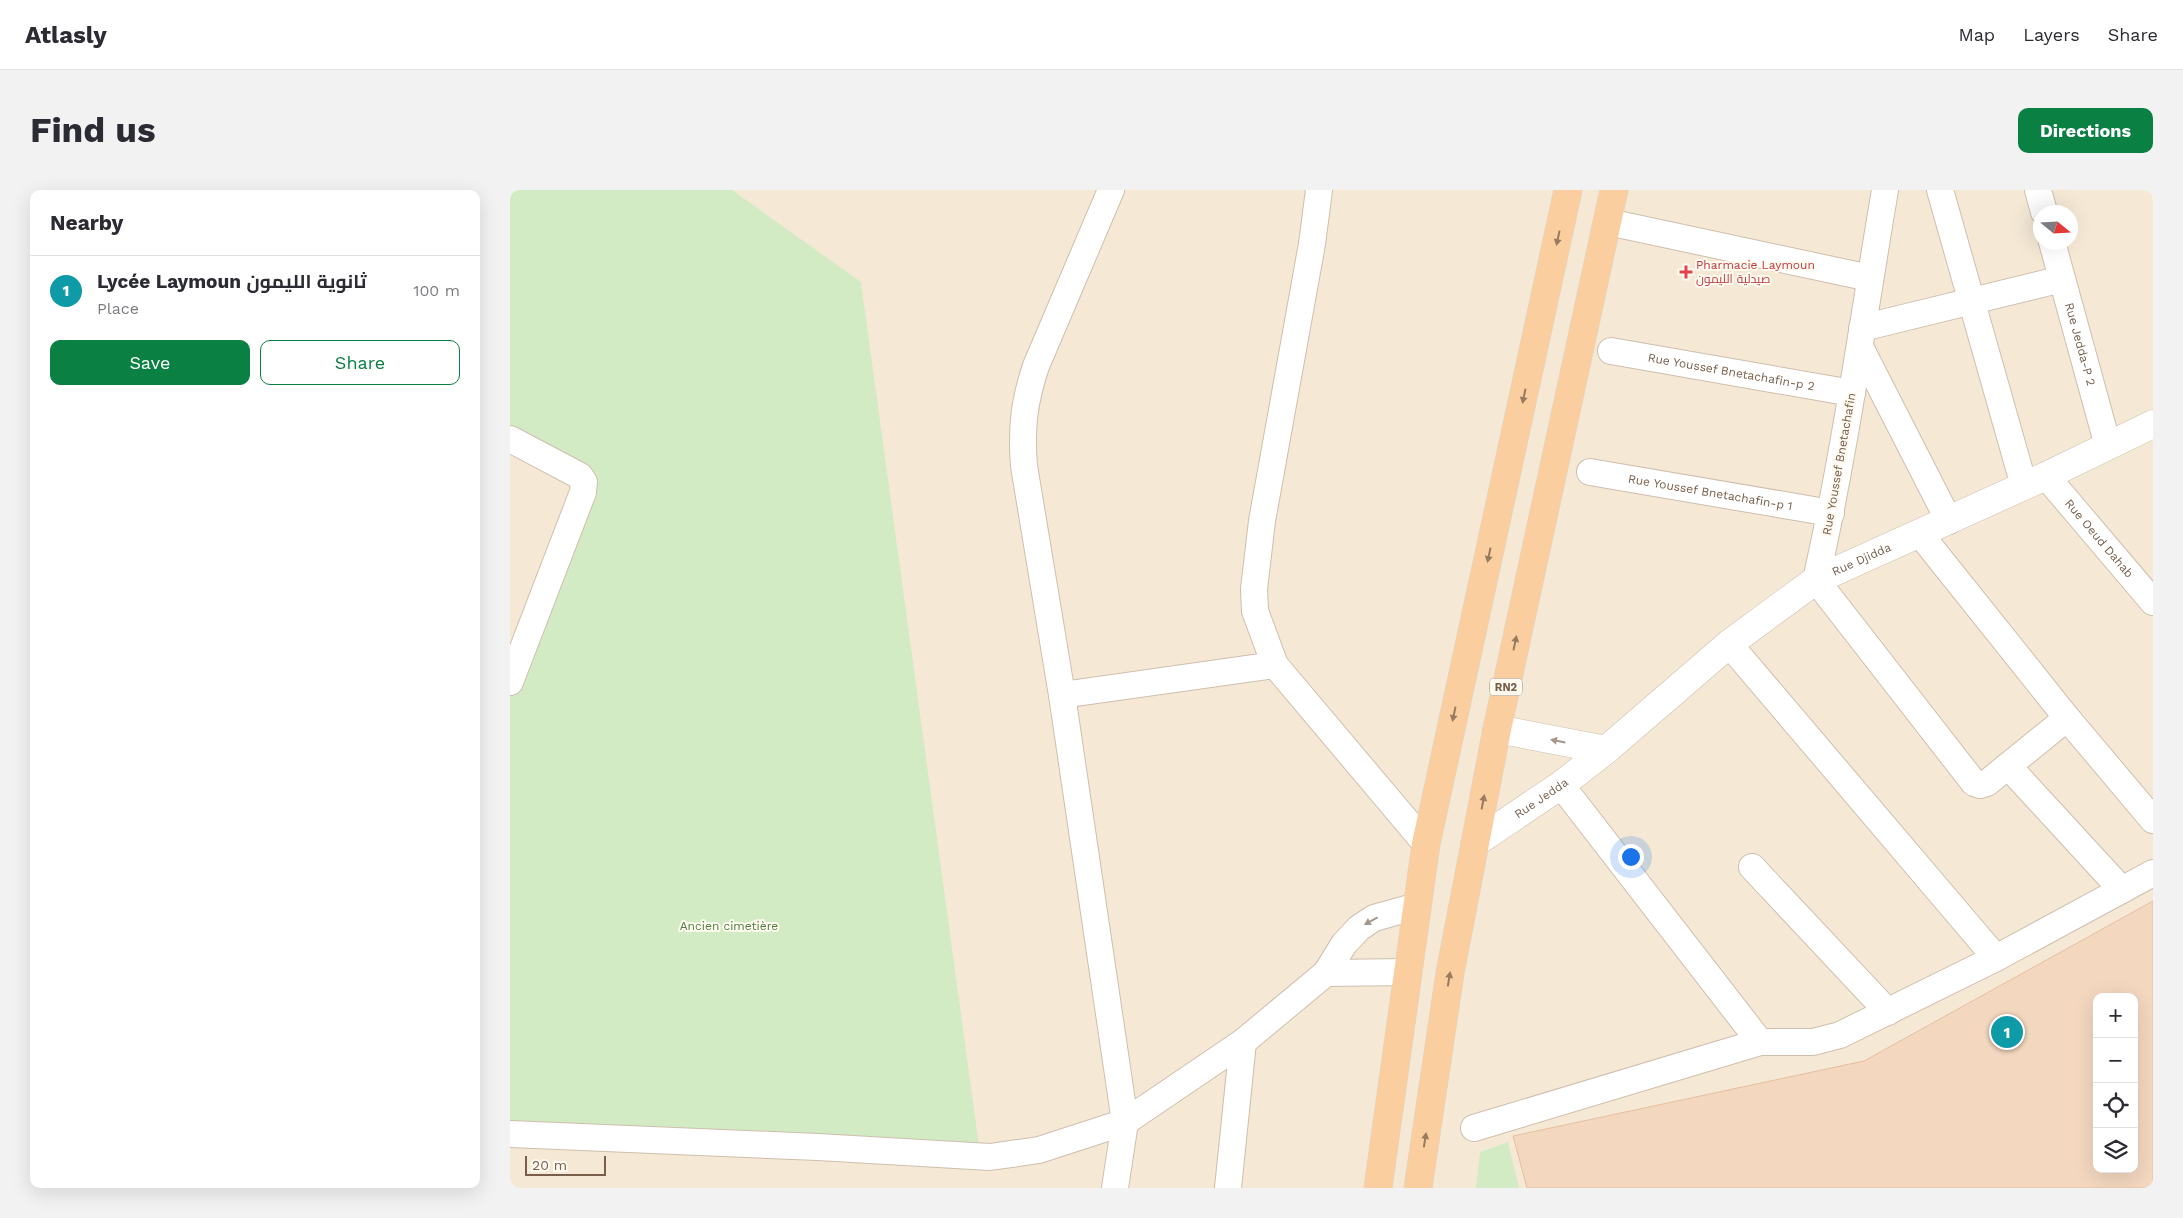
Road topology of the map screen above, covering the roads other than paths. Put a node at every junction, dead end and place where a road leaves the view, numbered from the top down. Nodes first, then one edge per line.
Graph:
1 (1110, 190) edge
2 (1319, 190) edge
3 (1568, 190) edge
4 (1614, 190) edge
5 (1885, 190) edge
6 (1940, 190) edge
7 (2038, 190) edge
8 (2042, 205) edge
9 (1608, 222) junction
10 (2054, 250) edge
11 (1870, 278) junction
12 (2062, 279) junction
13 (1971, 302) junction
14 (1861, 338) junction
15 (1611, 351) dead end
16 (1852, 393) junction
17 (2153, 424) edge
18 (510, 438) edge
19 (2108, 446) junction
20 (1590, 472) dead end
21 (2035, 481) junction
22 (1831, 513) junction
23 (1949, 521) junction
24 (1920, 534) junction
25 (1816, 580) junction
26 (2153, 602) edge
27 (1729, 644) junction
28 (1275, 665) junction
29 (510, 682) edge
30 (1062, 695) junction
31 (2067, 718) junction
32 (1497, 729) junction
33 (1606, 750) junction
34 (2008, 766) junction
35 (1560, 786) junction
36 (2153, 820) edge
37 (1475, 843) junction
38 (1426, 844) junction
39 (1752, 867) dead end
40 (2153, 873) edge
41 (2122, 890) junction
42 (1417, 906) junction
43 (1996, 958) junction
44 (1408, 972) junction
45 (1326, 973) junction
46 (1888, 1012) junction
47 (1243, 1042) junction
48 (1760, 1042) junction
49 (1125, 1122) junction
50 (1474, 1128) dead end
51 (510, 1134) edge
52 (1114, 1188) edge
53 (1228, 1188) edge
54 (1378, 1188) edge
55 (1418, 1188) edge

1 - 30 street
2 - 28 street
3 -> 38 highway
4 - 9 highway, RN2
5 - 11 street, Rue Youssef Bnetachafin
6 - 13 street
7 - 8 street
9 - 11 street
32 -> 9 highway, RN2
10 - 12 street, Rue Jedda-P 2
11 - 14 street, Rue Youssef Bnetachafin
12 - 13 street
12 - 19 street, Rue Jedda-P 2
13 - 14 street
13 - 21 street
14 - 16 street, Rue Youssef Bnetachafin
14 - 23 street
15 - 16 street, Rue Youssef Bnetachafin-p 2
16 - 22 street, Rue Youssef Bnetachafin
17 - 19 street, Rue Djidda
18 - 29 street
19 - 21 street, Rue Djidda
20 - 22 street, Rue Youssef Bnetachafin-p 1
21 - 23 street, Rue Djidda
21 - 26 street, Rue Oeud Dahab
22 - 25 street, Rue Youssef Bnetachafin
23 - 24 street, Rue Djidda
24 - 25 street, Rue Djidda
24 - 31 street
25 - 27 street, Rue Djidda
25 - 34 street
27 - 33 street, Rue Djidda
27 - 43 street
28 - 30 street
28 - 38 street
30 - 49 street
31 - 34 street
31 - 36 street
33 -> 32 street
37 -> 32 highway, RN2
33 - 35 street, Rue Jedda
34 - 41 street
35 - 37 street, Rue Jedda
35 - 48 street
55 -> 37 highway, RN2
38 - 42 highway
39 - 46 street
40 - 41 street
41 - 43 street
42 - 44 highway
42 -> 45 street
43 - 46 street
44 - 45 street
44 - 54 highway
45 - 47 street
46 - 48 street
47 - 49 street
47 - 53 street
48 - 50 street
49 - 51 street
49 - 52 street

